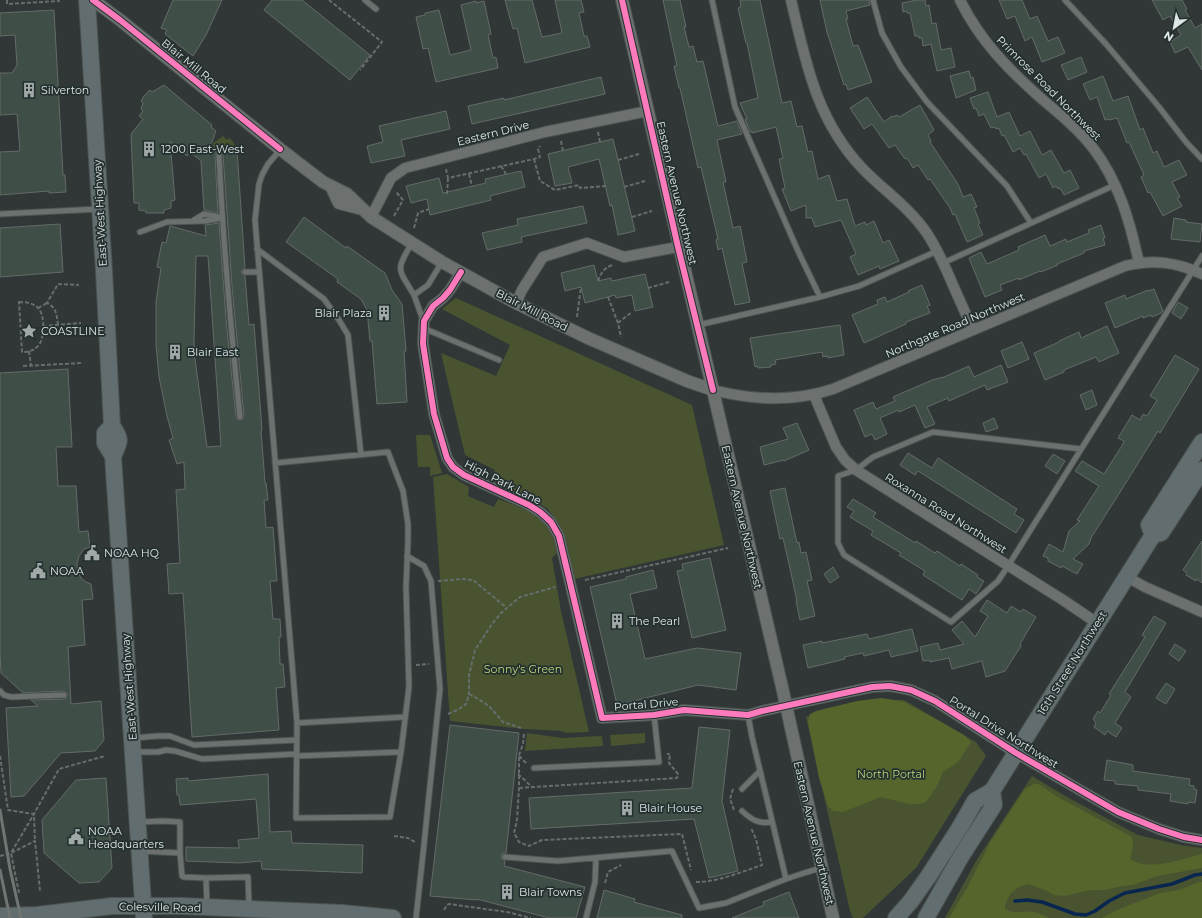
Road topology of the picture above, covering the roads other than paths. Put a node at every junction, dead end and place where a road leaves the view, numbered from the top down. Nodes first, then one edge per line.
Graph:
1 (87, 0) edge
2 (93, 0) edge
3 (365, 0) edge
4 (373, 0) edge
5 (622, 0) edge
6 (712, 0) edge
7 (791, 0) edge
8 (874, 0) edge
9 (960, 0) edge
10 (1065, 0) edge
11 (648, 111) junction
12 (280, 149) junction
13 (219, 155) dead end
14 (1202, 159) edge
15 (1115, 185) junction
16 (100, 209) junction
17 (367, 213) junction
18 (0, 214) edge
19 (222, 218) junction
20 (1032, 223) junction
21 (140, 232) dead end
22 (412, 243) junction
23 (678, 247) junction
24 (257, 250) junction
25 (937, 251) junction
26 (1202, 256) edge
27 (442, 262) junction
28 (943, 263) junction
29 (1139, 263) junction
30 (245, 272) dead end
31 (259, 272) junction
32 (461, 272) junction
33 (1197, 272) edge
34 (414, 295) junction
35 (820, 297) junction
36 (516, 303) junction
37 (423, 324) junction
38 (697, 325) junction
39 (973, 330) junction
40 (499, 360) dead end
41 (713, 390) junction
42 (814, 395) junction
43 (240, 416) dead end
44 (1202, 442) edge
45 (1081, 449) junction
46 (361, 455) junction
47 (275, 463) junction
48 (856, 470) junction
49 (1202, 470) edge
50 (1153, 535) junction
51 (407, 556) junction
52 (1008, 566) junction
53 (1127, 577) junction
54 (1202, 612) edge
55 (1097, 623) junction
56 (0, 691) edge
57 (64, 695) dead end
58 (786, 706) junction
59 (654, 715) junction
60 (748, 716) junction
61 (405, 717) junction
62 (602, 718) joint
63 (297, 723) junction
64 (296, 740) junction
65 (132, 745) junction
66 (401, 752) junction
67 (1016, 752) junction
68 (296, 755) junction
69 (531, 767) road end
70 (760, 771) junction
71 (742, 789) dead end
72 (992, 791) junction
73 (742, 811) dead end
74 (138, 822) junction
75 (772, 822) junction
76 (1202, 840) edge
77 (140, 851) junction
78 (180, 853) junction
79 (505, 857) dead end
80 (596, 858) junction
81 (822, 868) junction
82 (206, 878) junction
83 (786, 879) junction
84 (207, 908) junction
85 (249, 909) junction
86 (144, 912) edge
87 (0, 916) edge
88 (393, 918) edge
89 (416, 918) edge
90 (586, 918) edge
91 (833, 918) edge
92 (896, 918) edge
93 (926, 918) edge

1 - 16 main road, East-West Highway
2 - 12 street, Blair Mill Road
3 - 4 lane
5 - 11 street, Eastern Avenue Northwest
6 - 35 lane
7 - 25 street
8 - 20 lane
9 - 15 street, Primrose Road Northwest
10 - 14 lane
11 - 17 street, Eastern Drive
11 - 23 street, Eastern Avenue Northwest
12 - 17 street, Blair Mill Road
12 - 24 lane
13 - 19 lane
15 - 20 lane
15 - 29 street, Primrose Road Northwest
16 - 18 lane
16 - 65 main road, East-West Highway
17 - 22 street, Blair Mill Road
19 - 21 lane
19 - 43 lane
20 - 28 lane
22 - 27 street, Blair Mill Road
22 - 34 lane
23 - 36 street
23 - 38 street, Eastern Avenue Northwest
24 - 31 lane
24 - 46 lane
25 - 28 street
25 - 35 lane
26 - 33 lane
27 - 32 street, Blair Mill Road
27 - 34 lane
28 - 39 street
29 - 33 street, Northgate Road Northwest
29 - 39 street, Northgate Road Northwest
30 - 31 lane
31 - 47 lane
32 - 36 street, Blair Mill Road
32 - 37 street
33 - 45 lane
34 - 37 lane
35 - 38 lane
36 - 41 street, Blair Mill Road
37 - 40 lane
37 - 62 street, High Park Lane
38 - 41 street, Eastern Avenue Northwest
39 - 42 street, Northgate Road Northwest
41 - 42 street, Northgate Road Northwest
41 - 58 street, Eastern Avenue Northwest
42 - 48 street, Roxanna Road Northwest
44 - 50 main road, 16th Street Northwest
45 - 48 lane
45 - 52 lane
46 - 47 lane
46 - 51 lane
47 - 63 lane
48 - 52 street, Roxanna Road Northwest
48 - 52 lane
49 - 50 main road, 16th Street Northwest
50 - 53 main road, 16th Street Northwest
51 - 61 lane
51 - 89 lane
52 - 55 street, Roxanna Road Northwest
53 - 54 street
53 - 55 main road, 16th Street Northwest
55 - 67 main road, 16th Street Northwest
56 - 57 lane
58 - 60 street, Portal Drive
58 - 67 street, Portal Drive Northwest
58 - 81 street, Eastern Avenue Northwest
59 - 60 street, Portal Drive
59 - 62 street, Portal Drive
59 - 69 lane
60 - 70 lane
61 - 63 lane
61 - 66 lane
63 - 64 lane
64 - 65 lane
64 - 68 lane
65 - 68 lane
65 - 74 main road, East-West Highway
66 - 68 lane
66 - 68 lane
67 - 72 main road, 16th Street Northwest
67 - 76 street, Portal Drive Northwest
70 - 71 lane
70 - 75 lane
72 - 92 main road, 16th Street Northwest
72 - 93 main road, 16th Street Northwest
73 - 75 lane
74 - 77 main road, East-West Highway
74 - 78 lane
75 - 83 lane
77 - 78 lane
77 - 86 main road, East-West Highway
78 - 82 lane
79 - 80 lane
80 - 83 lane
80 - 90 lane
81 - 83 lane
81 - 91 street, Eastern Avenue Northwest
82 - 84 lane
82 - 85 lane
84 - 85 main road, Colesville Road
84 - 86 main road, Colesville Road
85 - 88 main road, Colesville Road
86 - 87 main road, Colesville Road

